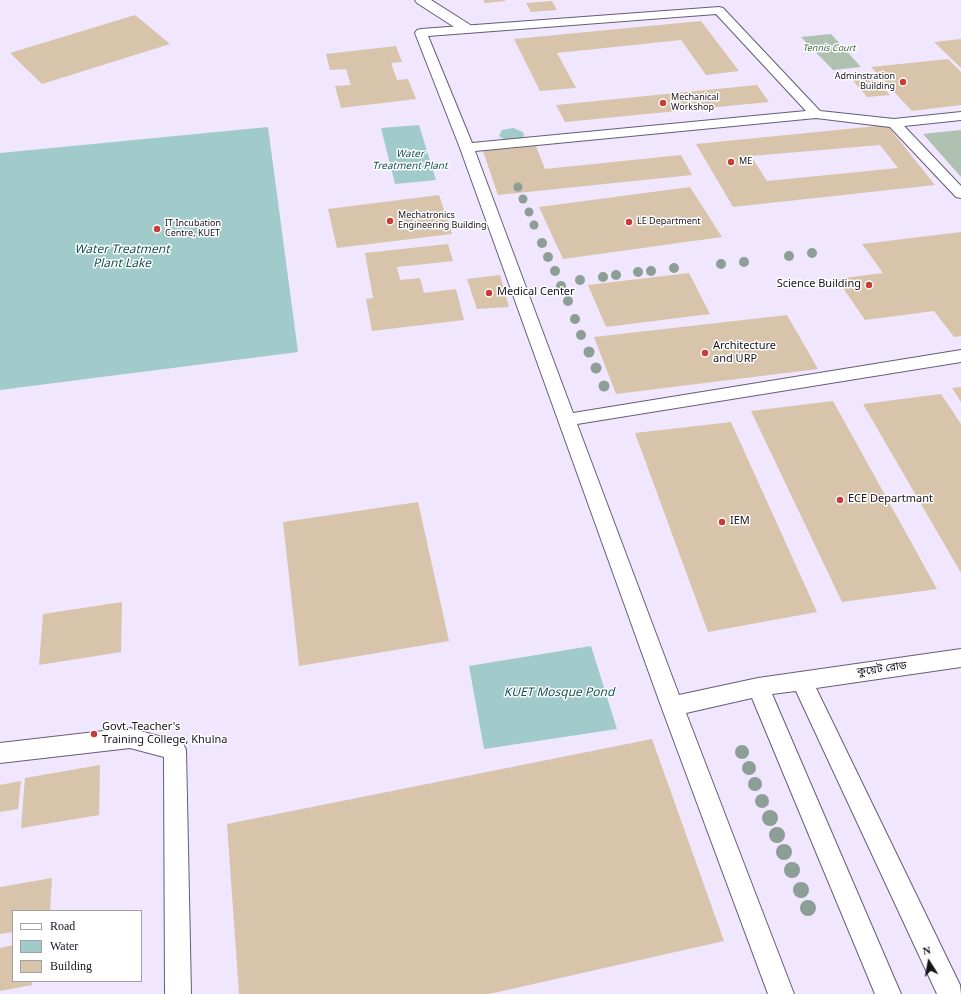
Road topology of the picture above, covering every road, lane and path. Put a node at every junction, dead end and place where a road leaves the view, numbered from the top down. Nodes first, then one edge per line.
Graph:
1 (422, 0) edge
2 (467, 29) junction
3 (816, 114) junction
4 (961, 116) edge
5 (894, 123) junction
6 (466, 148) junction
7 (961, 194) edge
8 (961, 356) edge
9 (566, 420) junction
10 (961, 658) edge
11 (802, 681) junction
12 (758, 687) junction
13 (672, 706) junction
14 (0, 753) edge
15 (178, 994) edge
16 (781, 994) edge
17 (888, 994) edge
18 (951, 994) edge

1 - 2 street
2 - 3 lane
2 - 6 lane
3 - 5 lane
3 - 6 lane
4 - 5 lane
5 - 7 lane
6 - 9 lane
8 - 9 lane
9 - 13 lane
10 - 11 lane, কুয়েট রোড
11 - 12 lane, কুয়েট রোড
11 - 18 lane
12 - 13 lane, কুয়েট রোড
12 - 17 lane
13 - 16 lane
14 - 15 lane

